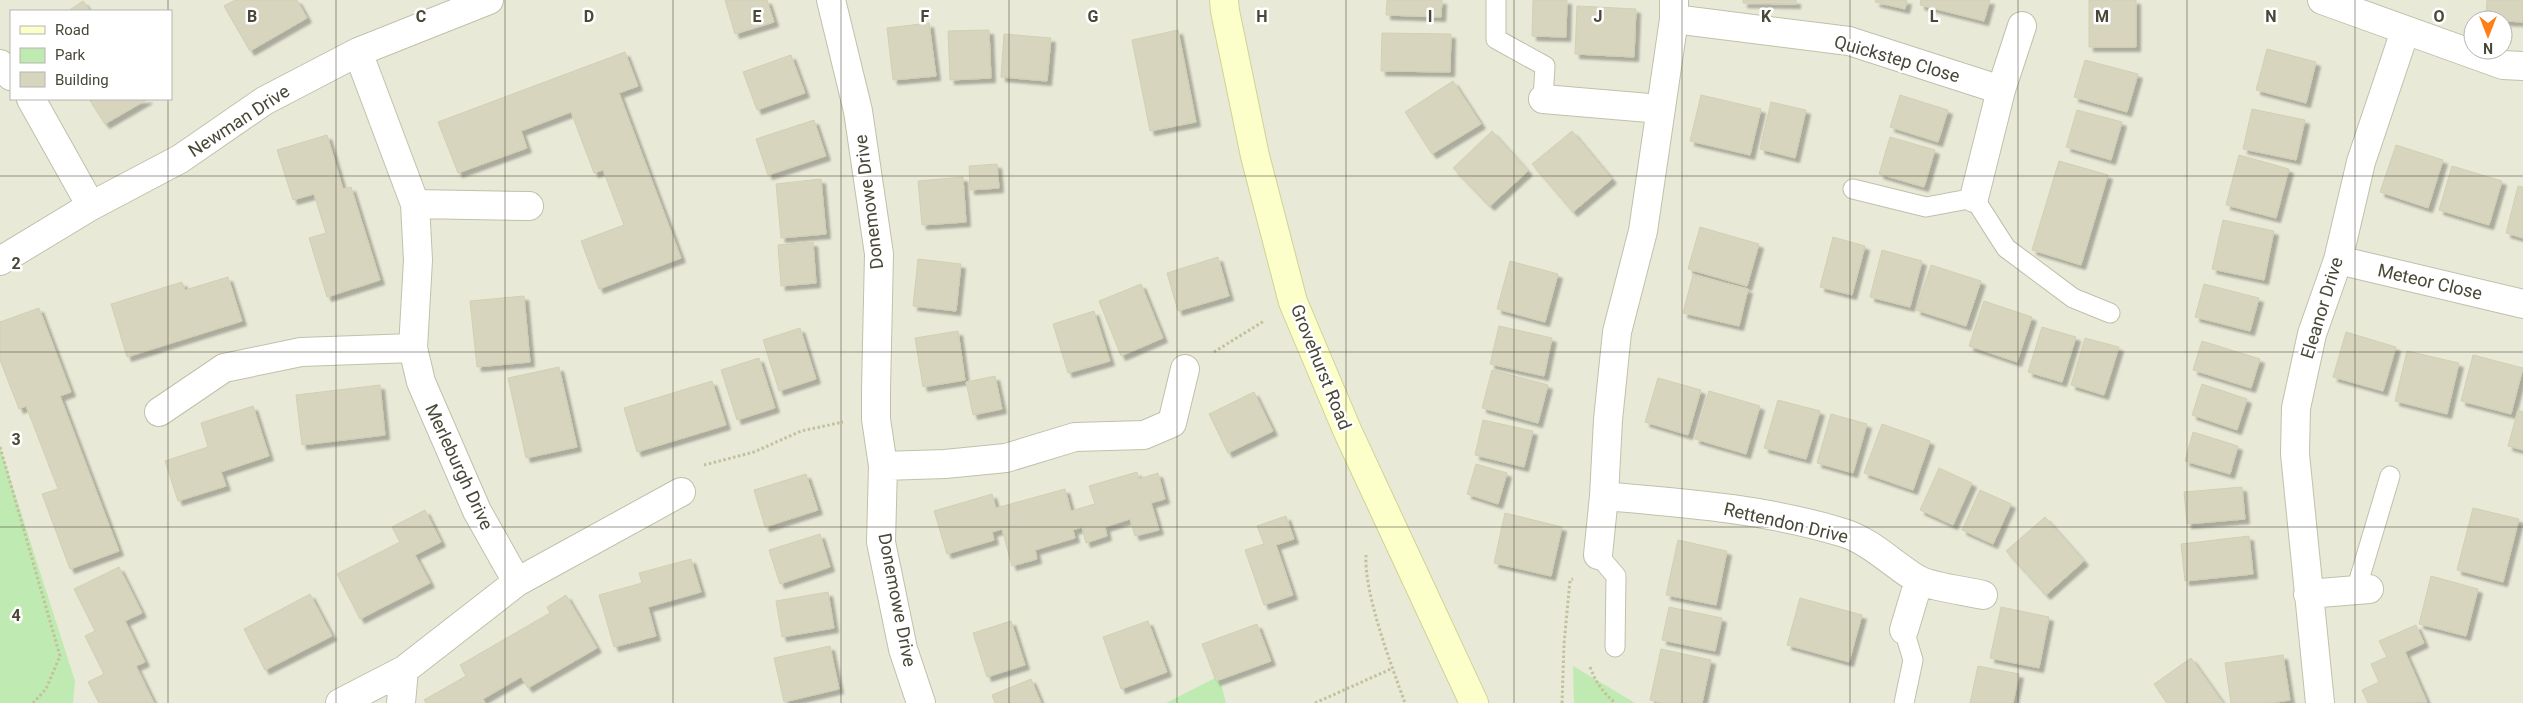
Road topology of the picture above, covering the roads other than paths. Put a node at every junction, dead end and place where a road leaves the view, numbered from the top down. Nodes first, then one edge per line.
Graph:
1 (489, 0) edge
2 (831, 0) edge
3 (1496, 0) edge
4 (2322, 0) edge
5 (1221, 4) edge
6 (1674, 10) edge
7 (2022, 26) dead end
8 (2405, 31) junction
9 (358, 52) junction
10 (0, 64) edge
11 (2523, 66) edge
12 (10, 75) edge
13 (2001, 90) junction
14 (1543, 99) joint
15 (32, 100) edge
16 (1661, 109) junction
17 (1853, 189) dead end
18 (1974, 198) junction
19 (415, 204) junction
20 (91, 206) junction
21 (529, 206) dead end
22 (2338, 260) junction
23 (0, 261) edge
24 (2523, 304) edge
25 (2110, 313) dead end
26 (413, 348) junction
27 (1186, 369) road end
28 (159, 412) dead end
29 (883, 466) junction
30 (2390, 476) dead end
31 (681, 492) road end
32 (1604, 496) junction
33 (1598, 556) joint
34 (1918, 580) junction
35 (516, 582) junction
36 (2362, 590) joint
37 (2308, 594) junction
38 (1984, 596) dead end
39 (1904, 630) joint
40 (1615, 647) dead end
41 (404, 670) junction
42 (340, 703) edge
43 (401, 703) edge
44 (921, 703) edge
45 (1474, 703) edge
46 (1904, 703) edge
47 (2320, 703) edge

1 - 9 street, Newman Drive
2 - 29 street, Donemowe Drive
3 - 14 lane
4 - 8 street
5 - 45 street, Grovehurst Road
6 - 13 street, Quickstep Close
6 - 16 street
7 - 13 street
8 - 11 street
8 - 22 street, Eleanor Drive
9 - 19 street, Merleburgh Drive
9 - 20 street, Newman Drive
10 - 12 street
13 - 18 street
14 - 16 street
15 - 20 street
16 - 32 street
17 - 18 lane
18 - 25 lane
19 - 21 street
19 - 26 street, Merleburgh Drive
20 - 23 street, Newman Drive
22 - 24 street, Meteor Close
22 - 37 street, Eleanor Drive
26 - 28 street
26 - 35 street, Merleburgh Drive
27 - 29 street
29 - 44 street, Donemowe Drive
30 - 36 lane
31 - 35 street
32 - 33 street
32 - 34 street, Rettendon Drive
33 - 40 lane
34 - 38 street, Rettendon Drive
34 - 39 street
35 - 41 street
36 - 37 street
37 - 47 street, Eleanor Drive
39 - 46 lane
41 - 42 street
41 - 43 street

